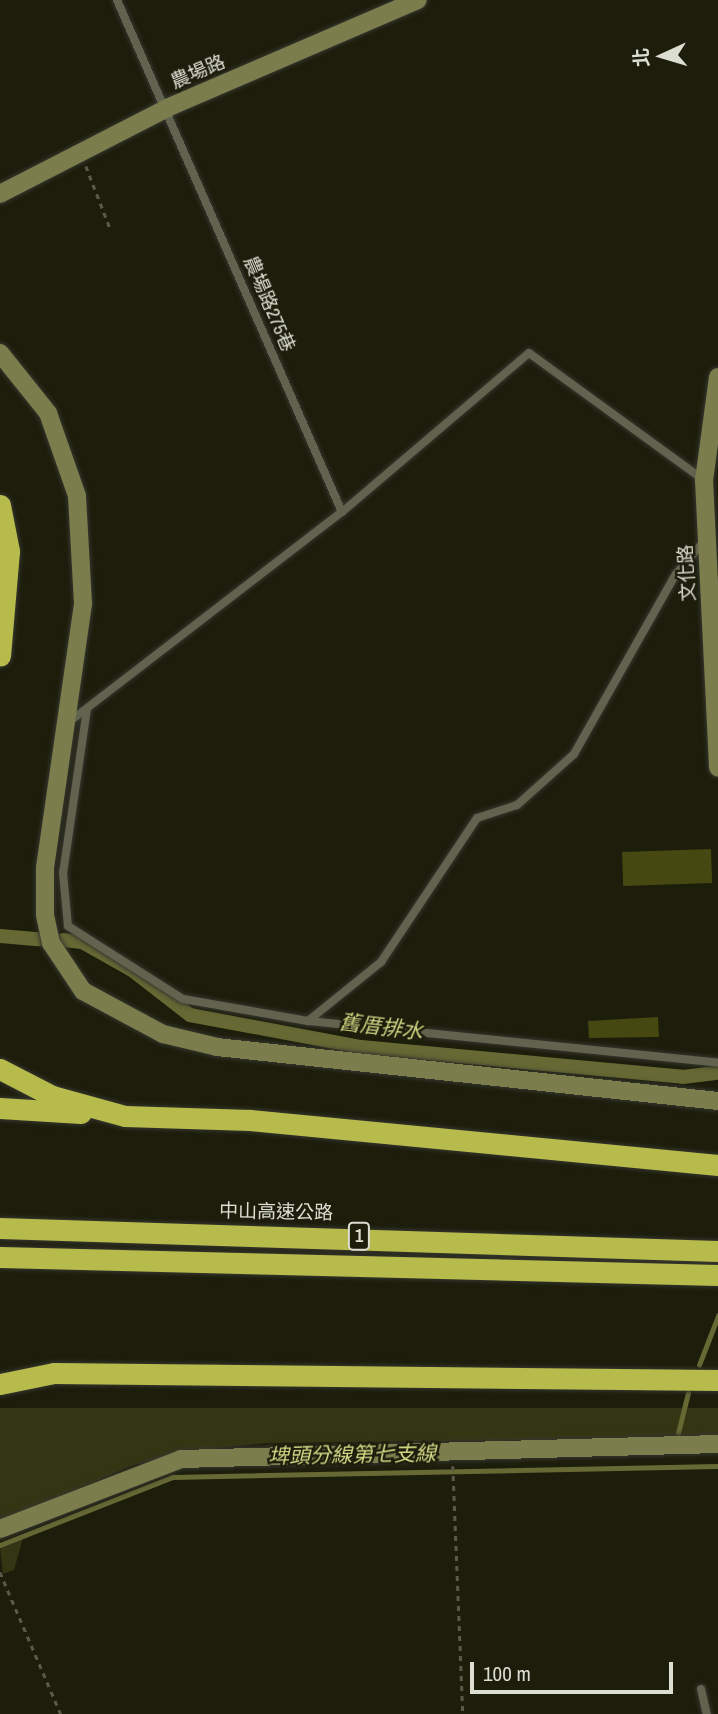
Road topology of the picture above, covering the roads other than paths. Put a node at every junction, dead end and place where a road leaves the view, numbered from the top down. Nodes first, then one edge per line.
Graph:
1 (117, 0) edge
2 (418, 0) edge
3 (167, 108) junction
4 (0, 194) edge
5 (0, 353) edge
6 (718, 377) edge
7 (704, 480) junction
8 (0, 505) edge
9 (342, 512) junction
10 (706, 538) junction
11 (0, 656) edge
12 (87, 709) junction
13 (65, 726) junction
14 (718, 768) edge
15 (308, 1021) junction
16 (718, 1063) edge
17 (0, 1069) edge
18 (718, 1101) edge
19 (0, 1108) edge
20 (125, 1116) junction
21 (718, 1165) edge
22 (0, 1228) edge
23 (718, 1251) edge
24 (0, 1257) edge
25 (718, 1275) edge
26 (718, 1368) edge
27 (0, 1372) edge
28 (54, 1373) junction
29 (654, 1377) junction
30 (718, 1380) edge
31 (0, 1384) edge
32 (718, 1444) edge
33 (0, 1529) edge
34 (702, 1689) dead end
35 (707, 1714) edge

1 - 3 lane, 農場路275巷
2 - 3 street, 農場路
3 - 4 street, 農場路
3 - 9 lane, 農場路275巷
5 - 13 street
6 - 7 street, 文化路
7 - 9 lane
7 - 10 street, 文化路
8 - 11 highway
9 - 12 lane
10 - 14 street, 文化路
10 - 15 lane
12 - 13 lane
12 - 15 lane
13 - 18 street
15 - 16 lane
17 - 20 highway
19 - 20 highway
20 - 21 highway
22 - 23 highway, 中山高速公路 / 1
24 - 25 highway, 1
26 - 29 highway
27 - 28 highway
28 - 29 highway
28 - 31 highway
29 - 30 highway
32 - 33 street
34 - 35 lane

